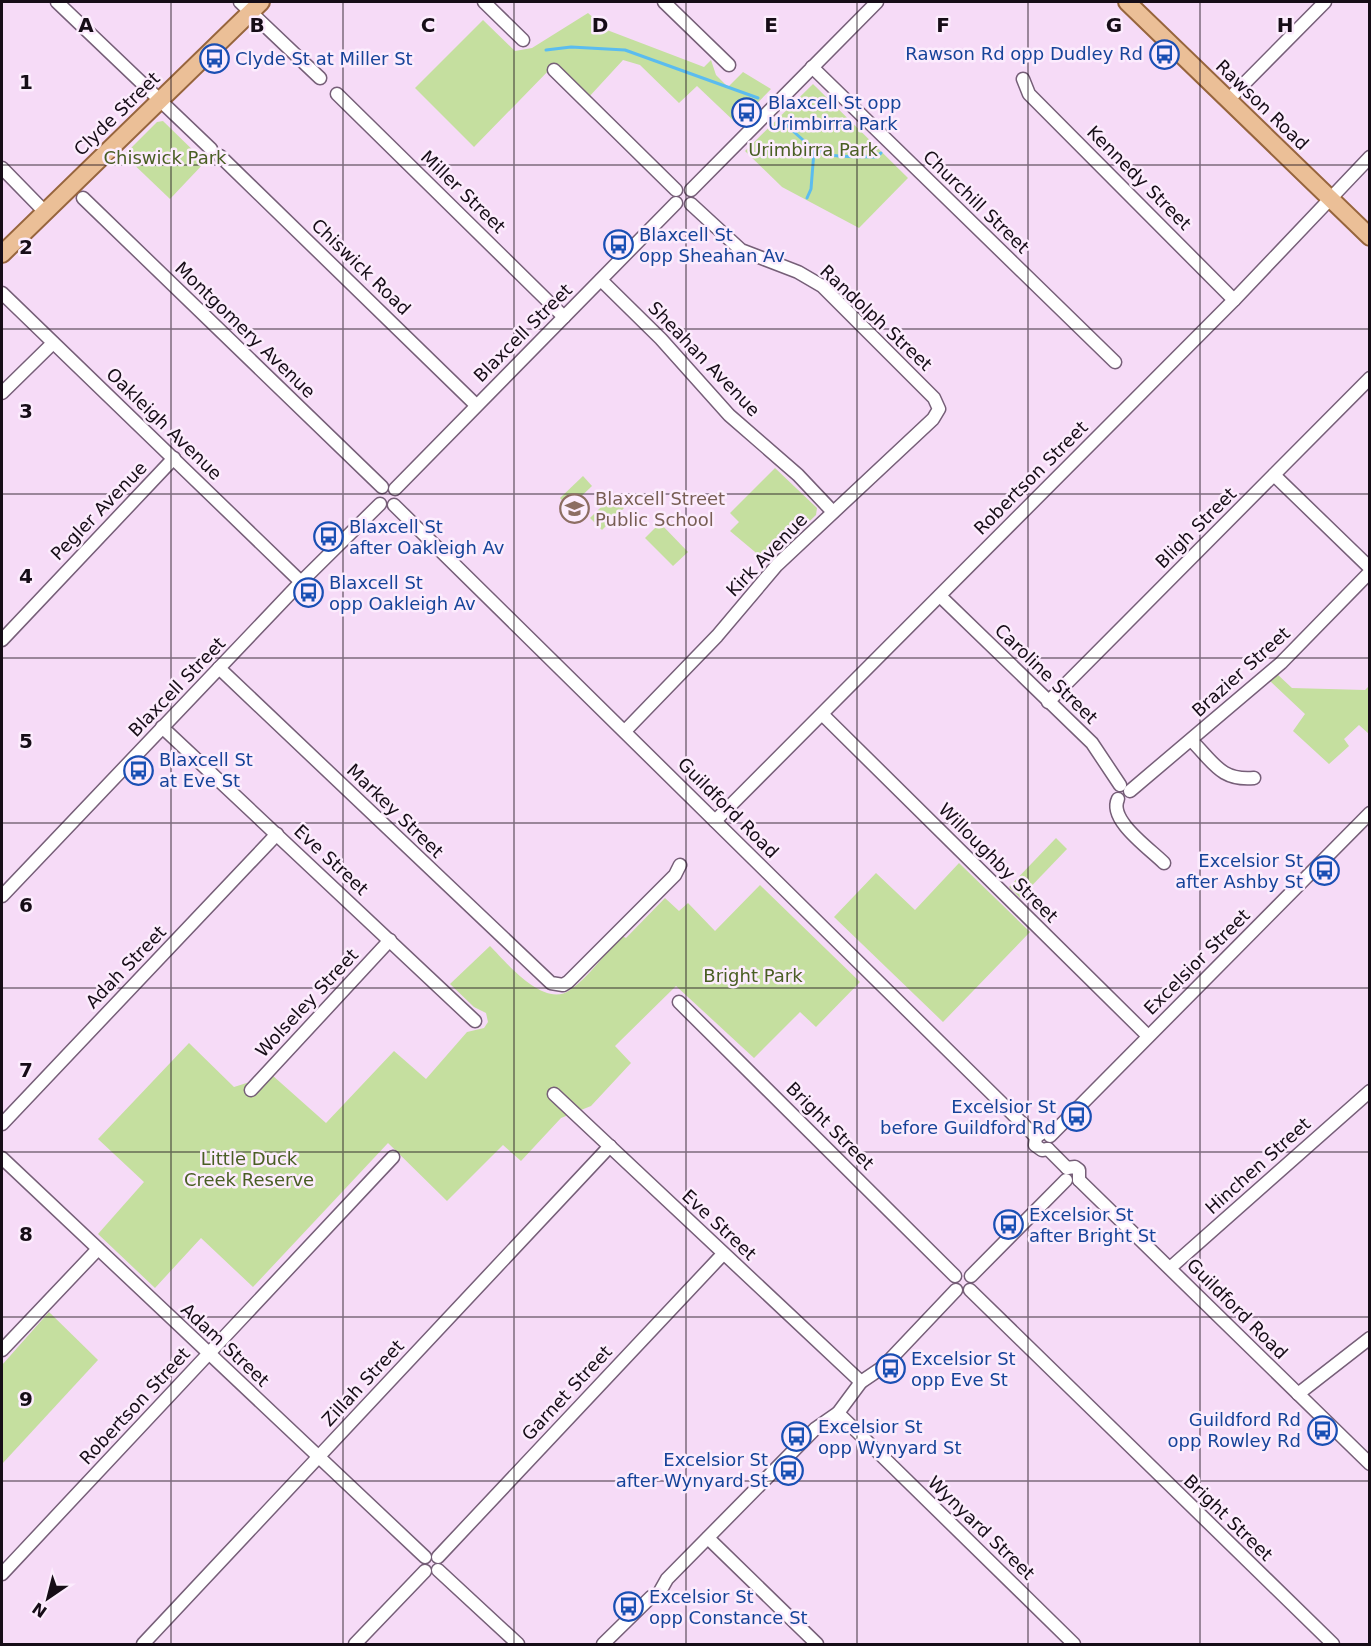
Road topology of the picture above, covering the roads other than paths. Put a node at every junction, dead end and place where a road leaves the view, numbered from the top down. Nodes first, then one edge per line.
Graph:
1 (57, 2) edge
2 (484, 2) edge
3 (664, 2) edge
4 (877, 2) edge
5 (1325, 2) edge
6 (1132, 3) edge
7 (250, 5) edge
8 (523, 40) dead end
9 (729, 65) dead end
10 (812, 67) junction
11 (554, 70) dead end
12 (320, 78) dead end
13 (1023, 79) dead end
14 (337, 94) dead end
15 (1229, 99) junction
16 (159, 100) junction
17 (1370, 157) edge
18 (2, 168) edge
19 (691, 190) junction
20 (676, 196) junction
21 (83, 198) dead end
22 (1329, 199) junction
23 (691, 204) junction
24 (44, 211) junction
25 (1370, 237) edge
26 (2, 254) edge
27 (601, 280) junction
28 (2, 293) edge
29 (1234, 300) junction
30 (564, 317) junction
31 (53, 343) junction
32 (1114, 362) dead end
33 (1370, 378) edge
34 (2, 393) edge
35 (476, 405) junction
36 (939, 409) joint
37 (174, 459) junction
38 (1274, 475) junction
39 (382, 487) junction
40 (395, 489) junction
41 (380, 504) junction
42 (394, 505) junction
43 (833, 512) junction
44 (1370, 570) edge
45 (301, 582) junction
46 (940, 596) junction
47 (2, 640) edge
48 (219, 668) junction
49 (1048, 702) junction
50 (823, 715) junction
51 (162, 727) junction
52 (625, 731) junction
53 (1192, 741) junction
54 (1254, 778) dead end
55 (1125, 788) junction
56 (1370, 813) edge
57 (715, 821) junction
58 (277, 834) junction
59 (1164, 862) dead end
60 (680, 865) dead end
61 (2, 896) edge
62 (390, 940) junction
63 (679, 1002) dead end
64 (475, 1021) dead end
65 (1148, 1036) junction
66 (251, 1090) dead end
67 (1370, 1091) edge
68 (554, 1094) dead end
69 (2, 1124) edge
70 (1050, 1136) junction
71 (1036, 1137) junction
72 (610, 1146) junction
73 (1048, 1149) junction
74 (393, 1157) dead end
75 (2, 1158) edge
76 (1070, 1176) junction
77 (98, 1250) junction
78 (723, 1254) junction
79 (1170, 1268) junction
80 (955, 1276) junction
81 (971, 1276) junction
82 (956, 1290) junction
83 (970, 1290) junction
84 (1370, 1338) edge
85 (2, 1350) edge
86 (209, 1354) junction
87 (861, 1382) junction
88 (1298, 1394) junction
89 (838, 1413) junction
90 (319, 1457) junction
91 (1370, 1464) edge
92 (708, 1538) junction
93 (425, 1557) junction
94 (438, 1564) junction
95 (425, 1571) junction
96 (2, 1574) edge
97 (143, 1644) edge
98 (355, 1644) edge
99 (518, 1644) edge
100 (603, 1644) edge
101 (817, 1644) edge
102 (1074, 1644) edge
103 (1333, 1644) edge

1 - 16 street, Chiswick Road
2 - 8 street
3 - 9 street
4 - 10 street
5 - 15 street
6 - 15 main road, Rawson Road
7 - 12 street
7 - 16 main road, Clyde Street
10 - 19 street
10 - 32 street, Churchill Street
11 - 20 street
13 - 29 street, Kennedy Street
14 - 30 street, Miller Street
15 - 22 main road, Rawson Road
16 - 24 main road, Clyde Street
16 - 35 street, Chiswick Road
17 - 22 street, Robertson Street
18 - 24 street
19 - 20 street
19 - 23 street
20 - 23 street
20 - 27 street, Blaxcell Street
21 - 39 street, Montgomery Avenue
22 - 25 main road, Rawson Road
22 - 29 street, Robertson Street
23 - 36 street, Randolph Street
24 - 26 main road, Clyde Street
27 - 30 street, Blaxcell Street
27 - 43 street, Sheahan Avenue
28 - 31 street, Oakleigh Avenue
29 - 46 street, Robertson Street
30 - 35 street, Blaxcell Street
31 - 34 street
31 - 37 street, Oakleigh Avenue
33 - 38 street, Bligh Street
35 - 40 street, Blaxcell Street
36 - 43 street, Kirk Avenue
37 - 45 street, Oakleigh Avenue
37 - 47 street, Pegler Avenue
38 - 44 street
38 - 49 street, Bligh Street
39 - 40 street
39 - 41 street
40 - 42 street
41 - 42 street
41 - 45 street, Blaxcell Street
42 - 52 street, Guildford Road
43 - 52 street, Kirk Avenue
44 - 53 street, Brazier Street
45 - 48 street, Blaxcell Street
46 - 49 street, Caroline Street
46 - 50 street, Robertson Street
48 - 51 street, Blaxcell Street
48 - 60 street, Markey Street
49 - 55 street, Caroline Street
50 - 57 street, Robertson Street
50 - 65 street, Willoughby Street
51 - 58 street, Eve Street
51 - 61 street, Blaxcell Street
52 - 57 street, Guildford Road
53 - 54 street
53 - 55 street, Brazier Street
55 - 59 street
56 - 65 street, Excelsior Street
57 - 71 street, Guildford Road
58 - 62 street, Eve Street
58 - 69 street, Adah Street
62 - 64 street, Eve Street
62 - 66 street, Wolseley Street
63 - 80 street, Bright Street
65 - 70 street, Excelsior Street
67 - 79 street, Hinchen Street
68 - 72 street, Eve Street
70 - 71 street
70 - 73 street
71 - 73 street
72 - 78 street, Eve Street
72 - 90 street, Zillah Street
73 - 76 street, Guildford Road
74 - 86 street, Robertson Street
75 - 77 street, Adam Street
76 - 79 street, Guildford Road
76 - 81 street
77 - 85 street
77 - 86 street, Adam Street
78 - 87 street, Eve Street
78 - 94 street, Garnet Street
79 - 88 street, Guildford Road
80 - 81 street
80 - 82 street
81 - 83 street
82 - 83 street
82 - 87 street
83 - 103 street, Bright Street
84 - 88 street
86 - 90 street, Adam Street
86 - 96 street, Robertson Street
87 - 89 street
88 - 91 street, Guildford Road
89 - 92 street
89 - 102 street, Wynyard Street
90 - 93 street, Adam Street
90 - 97 street, Zillah Street
92 - 100 street
92 - 101 street
93 - 94 street
93 - 95 street
94 - 95 street
94 - 99 street
95 - 98 street

